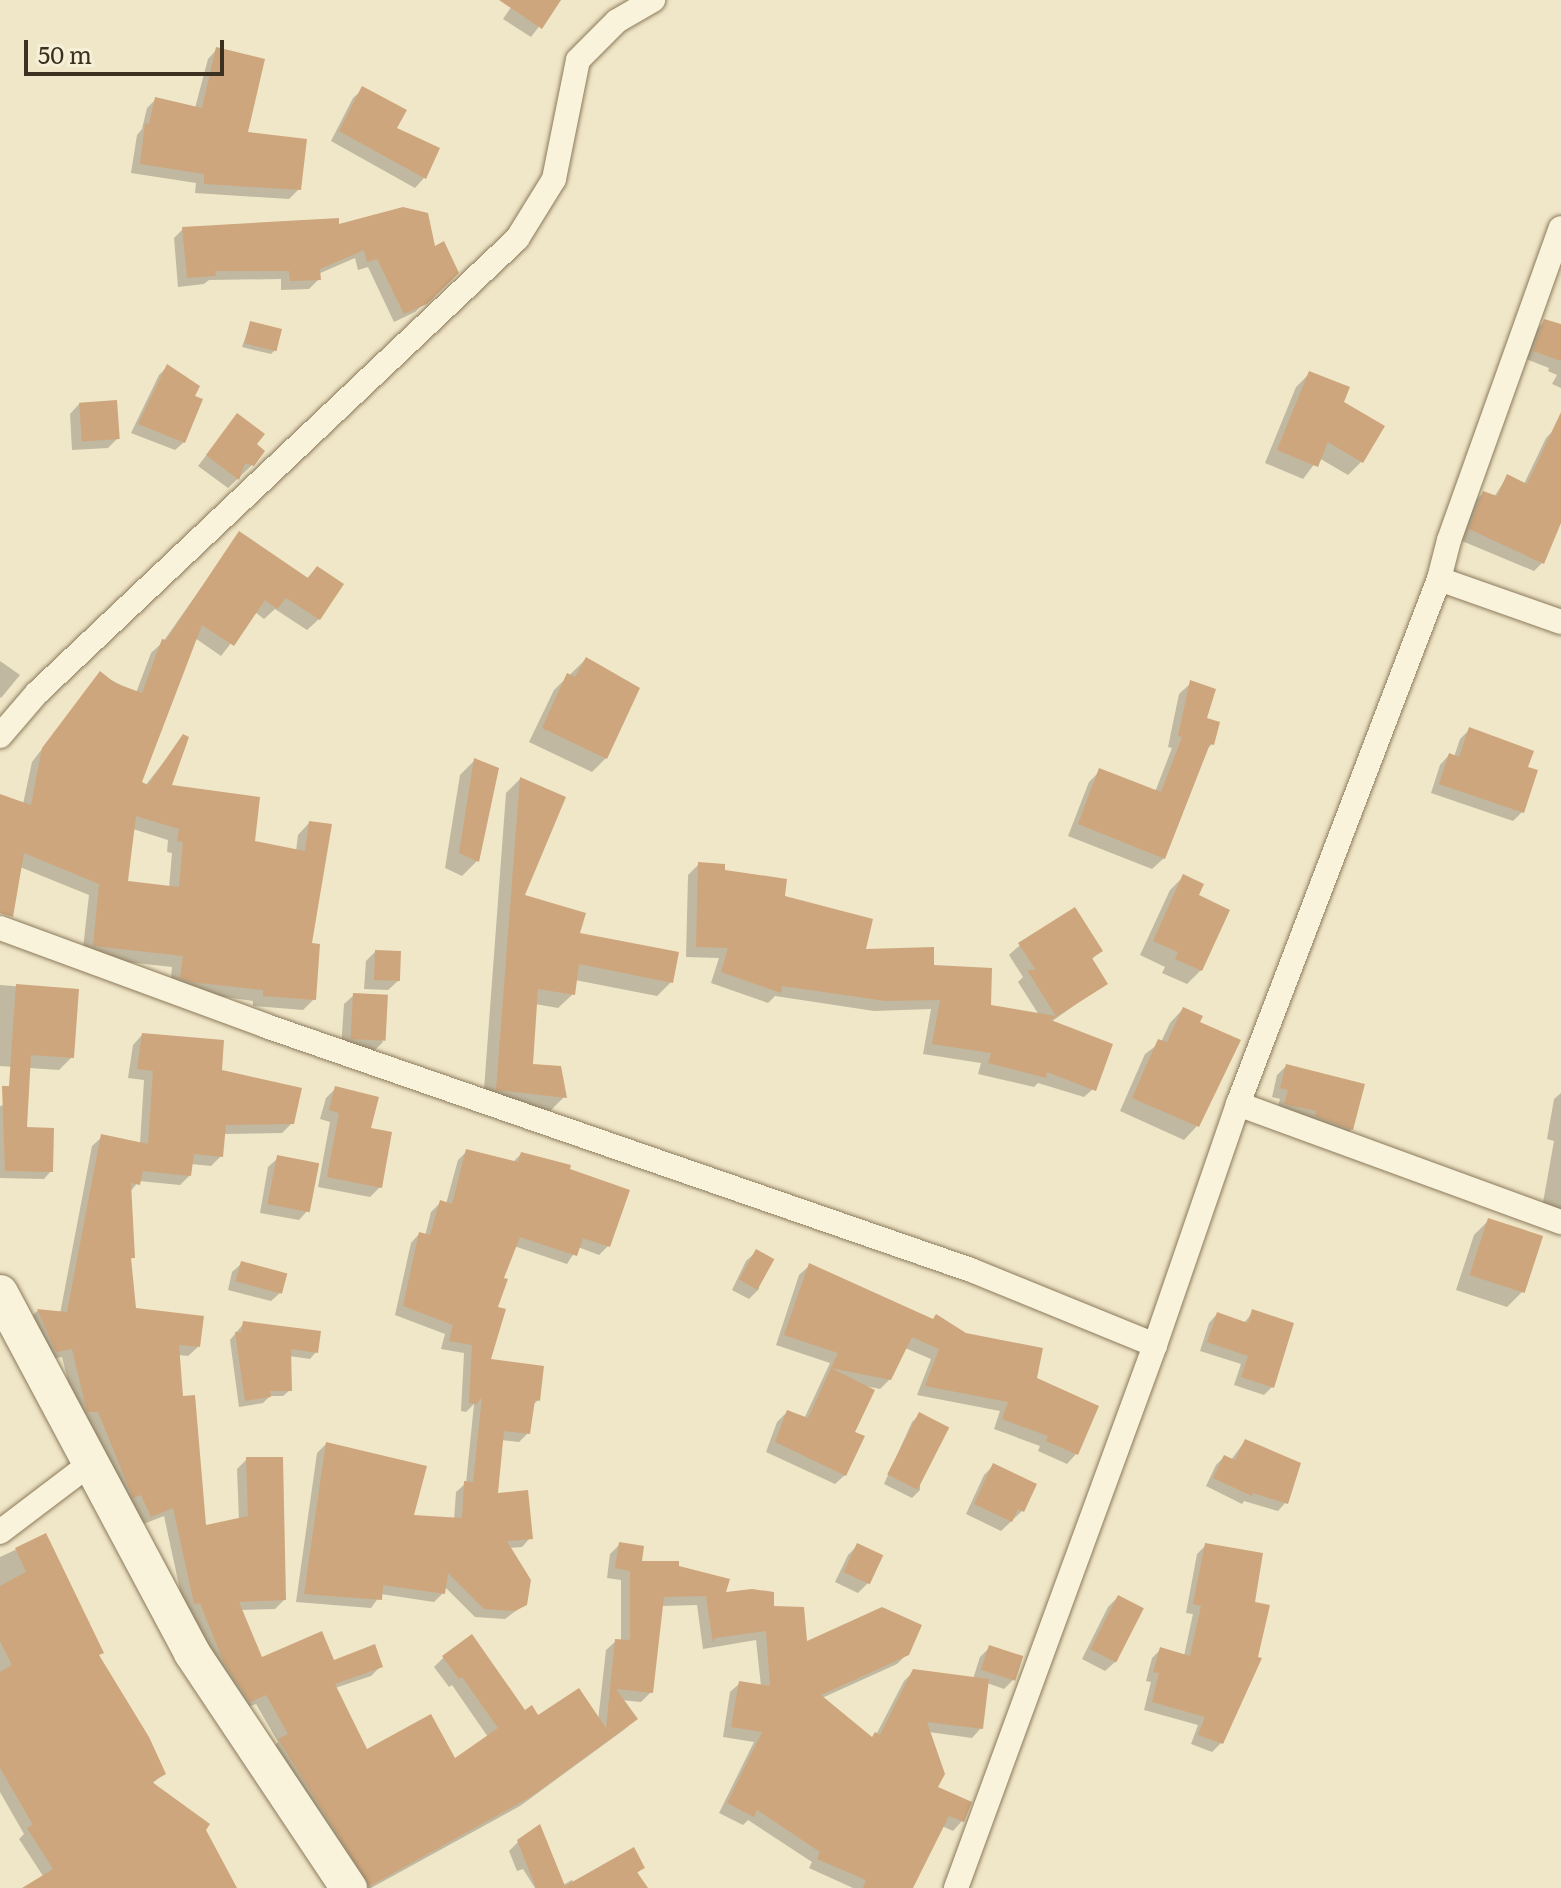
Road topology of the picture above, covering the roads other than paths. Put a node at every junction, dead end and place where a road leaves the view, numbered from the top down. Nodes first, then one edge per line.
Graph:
1 (653, 0) edge
2 (1561, 228) edge
3 (1439, 579) junction
4 (1561, 622) edge
5 (0, 736) edge
6 (0, 928) edge
7 (1238, 1104) junction
8 (1561, 1222) edge
9 (0, 1293) edge
10 (1155, 1345) junction
11 (91, 1463) junction
12 (0, 1532) edge
13 (349, 1888) edge
14 (956, 1888) edge

1 - 5 street
2 - 3 street
3 - 4 street
3 - 7 street
6 - 10 street
7 - 8 street
7 - 10 street
9 - 11 main road
10 - 14 street
11 - 12 street
11 - 13 main road

